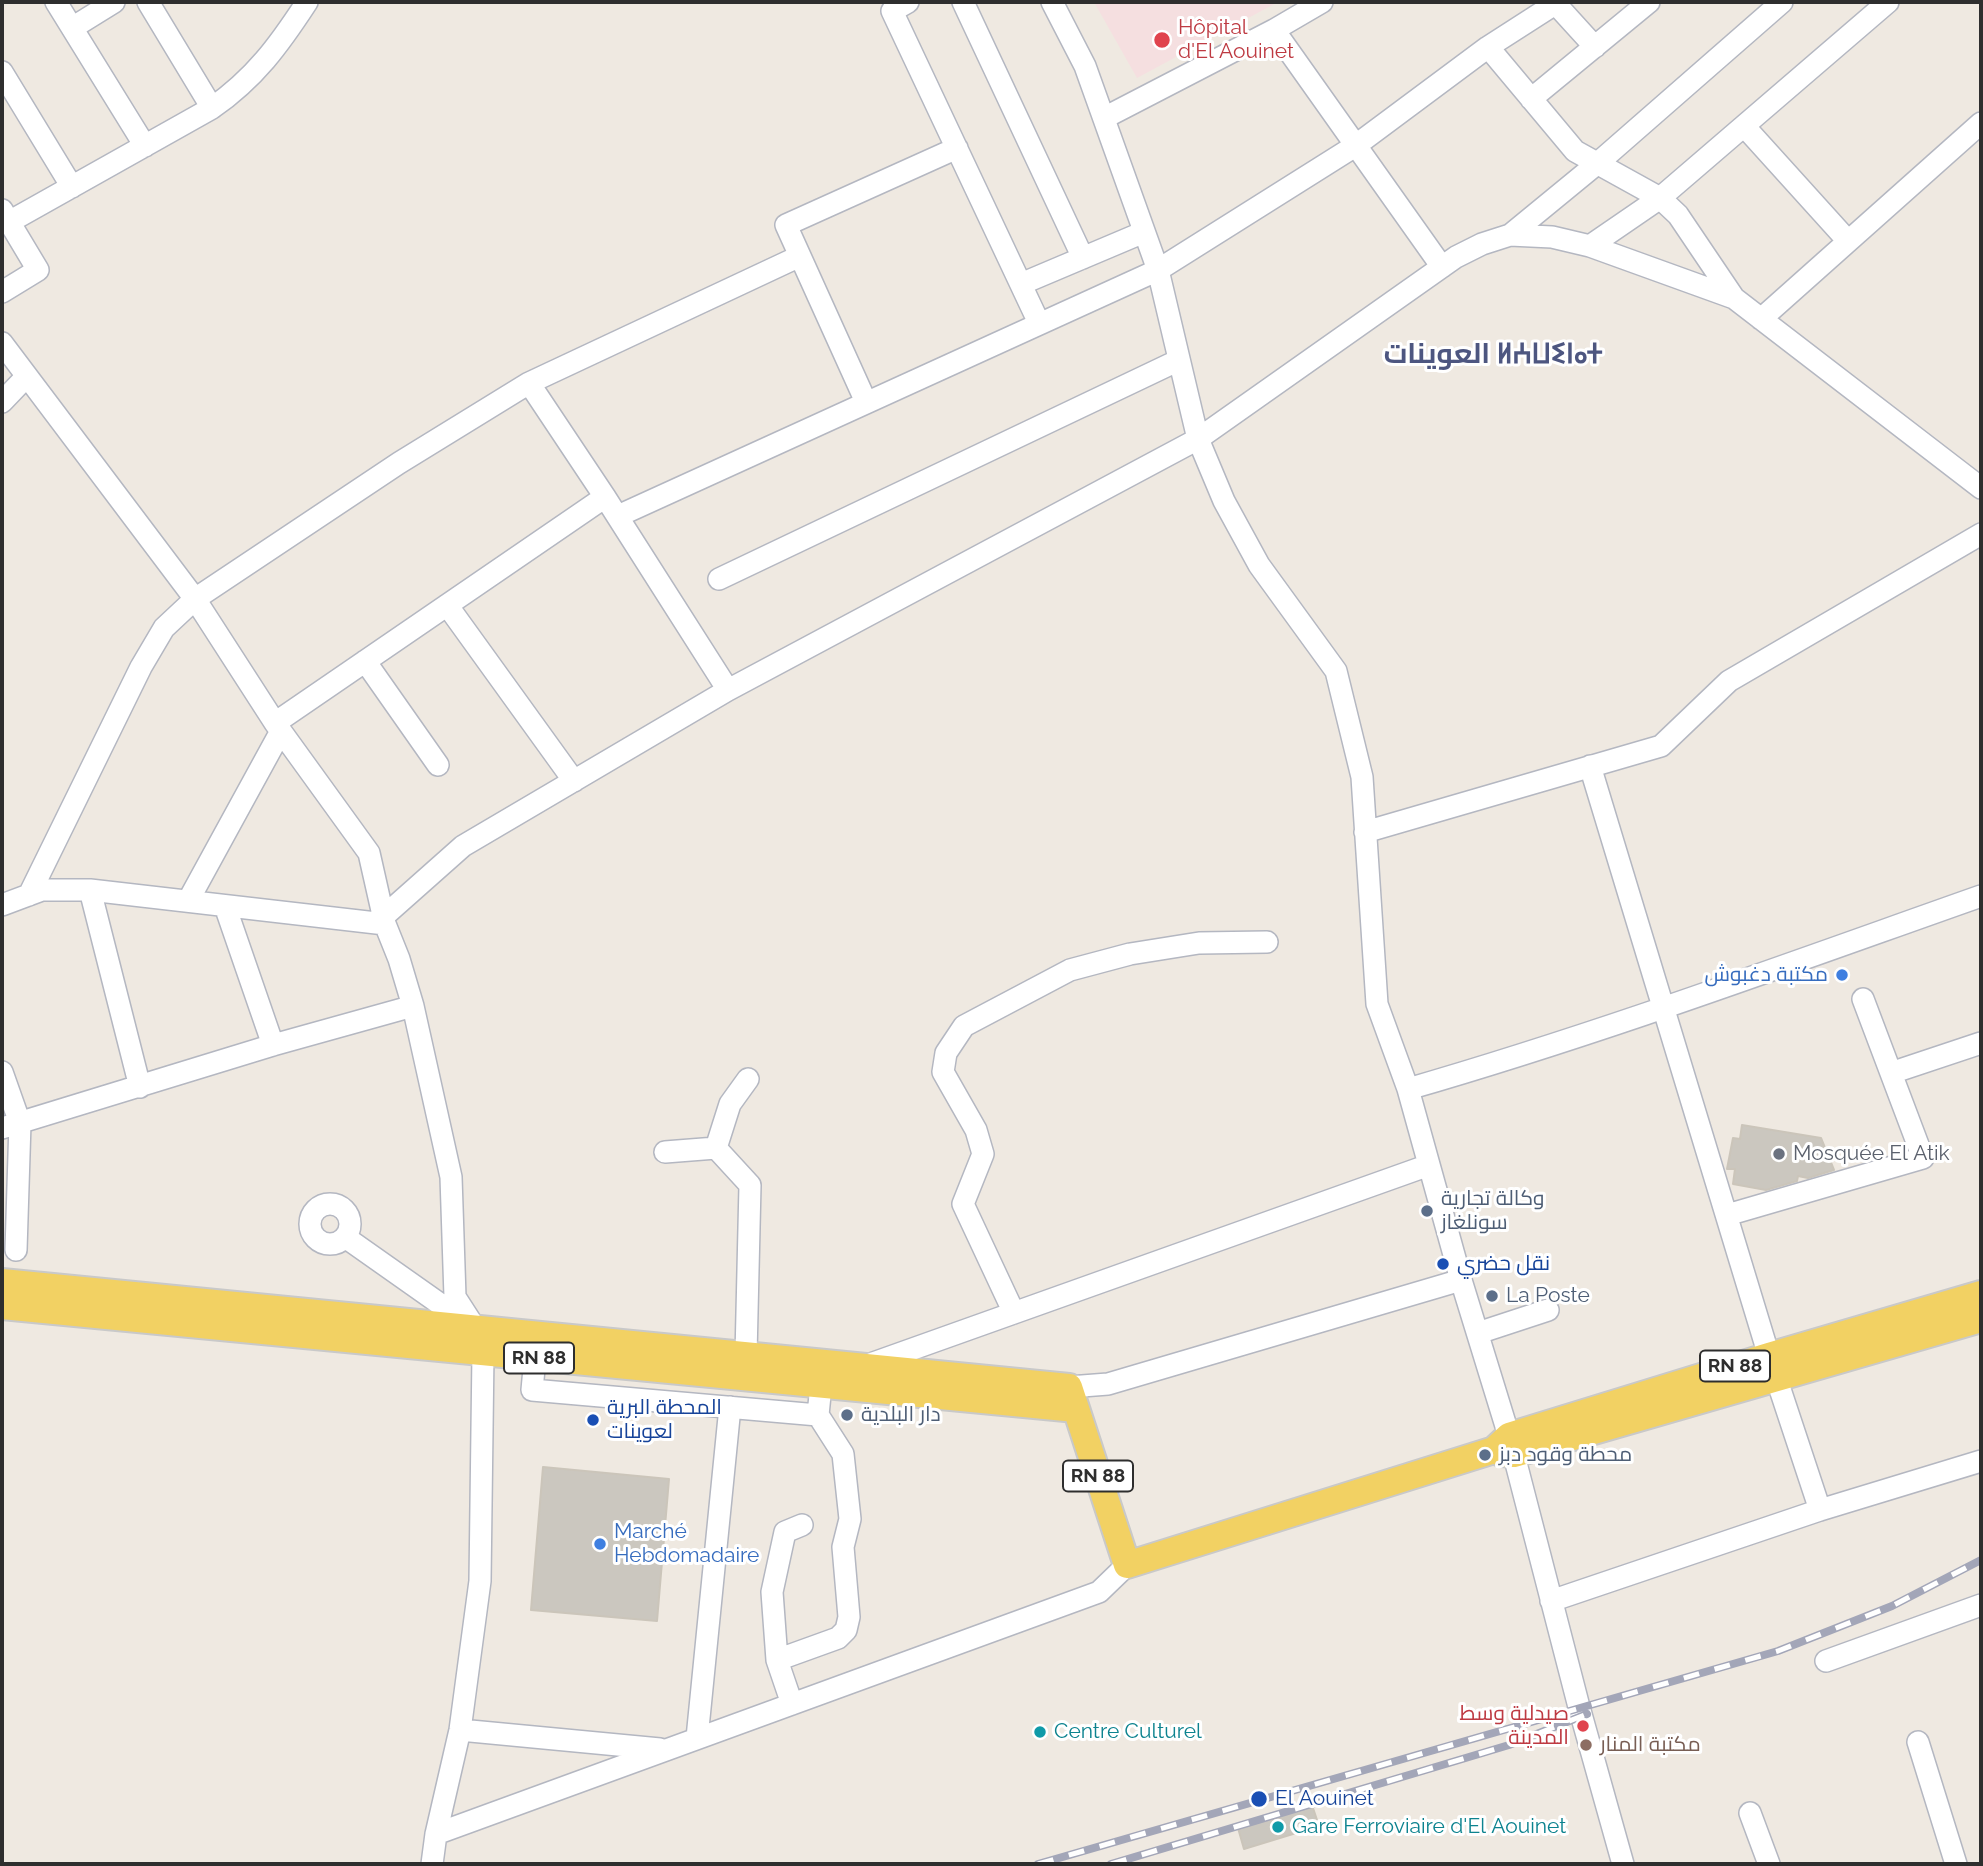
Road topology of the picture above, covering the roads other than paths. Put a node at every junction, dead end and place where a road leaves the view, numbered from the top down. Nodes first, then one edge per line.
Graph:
1 (56, 2) edge
2 (114, 2) edge
3 (148, 2) edge
4 (307, 2) edge
5 (908, 2) edge
6 (963, 2) edge
7 (1052, 2) edge
8 (1322, 2) edge
9 (1650, 2) edge
10 (1782, 2) edge
11 (1888, 2) edge
12 (1555, 3) edge
13 (72, 28) junction
14 (1274, 30) junction
15 (1488, 47) junction
16 (1595, 47) junction
17 (2, 72) edge
18 (1531, 99) junction
19 (212, 108) junction
20 (1104, 118) junction
21 (1981, 122) edge
22 (1744, 126) junction
23 (145, 146) junction
24 (1355, 146) junction
25 (957, 148) junction
26 (1599, 163) junction
27 (72, 187) junction
28 (1660, 198) junction
29 (5, 215) edge
30 (1144, 232) junction
31 (1510, 236) junction
32 (1849, 241) junction
33 (1590, 246) junction
34 (800, 256) junction
35 (1083, 258) junction
36 (1442, 267) junction
37 (1158, 270) junction
38 (1021, 284) junction
39 (2, 292) edge
40 (1734, 298) junction
41 (1761, 318) junction
42 (1039, 323) junction
43 (2, 343) edge
44 (1179, 360) junction
45 (26, 377) junction
46 (530, 383) junction
47 (2, 402) edge
48 (866, 402) junction
49 (1198, 439) junction
50 (1981, 488) edge
51 (605, 497) junction
52 (618, 516) junction
53 (1981, 534) edge
54 (719, 579) dead end
55 (195, 599) junction
56 (447, 605) junction
57 (365, 661) junction
58 (728, 690) junction
59 (278, 727) junction
60 (438, 765) dead end
61 (1590, 766) junction
62 (574, 781) junction
63 (1365, 832) junction
64 (90, 890) junction
65 (29, 895) junction
66 (1981, 895) edge
67 (188, 901) junction
68 (2, 905) edge
69 (225, 906) junction
70 (384, 921) junction
71 (1267, 942) dead end
72 (1863, 999) dead end
73 (413, 1006) junction
74 (1664, 1008) junction
75 (1981, 1043) edge
76 (273, 1045) junction
77 (2, 1072) edge
78 (1891, 1073) junction
79 (748, 1079) dead end
80 (140, 1087) junction
81 (1408, 1089) junction
82 (11, 1125) edge
83 (716, 1148) junction
84 (665, 1152) dead end
85 (1429, 1165) junction
86 (1727, 1215) junction
87 (345, 1237) dead end
88 (16, 1250) dead end
89 (1461, 1280) junction
90 (2, 1282) edge
91 (2, 1306) edge
92 (128, 1307) junction
93 (1970, 1309) edge
94 (1548, 1310) dead end
95 (1014, 1313) junction
96 (263, 1320) junction
97 (475, 1328) junction
98 (1478, 1333) junction
99 (483, 1353) junction
100 (746, 1355) junction
101 (535, 1358) junction
102 (863, 1367) junction
103 (1773, 1368) junction
104 (821, 1385) junction
105 (1073, 1398) junction
106 (730, 1407) junction
107 (818, 1415) junction
108 (1506, 1446) junction
109 (1981, 1461) edge
110 (1820, 1510) junction
111 (802, 1525) dead end
112 (1127, 1565) junction
113 (1551, 1601) junction
114 (1981, 1605) edge
115 (777, 1660) junction
116 (1826, 1661) dead end
117 (792, 1704) junction
118 (460, 1730) junction
119 (697, 1738) junction
120 (1918, 1742) dead end
121 (666, 1750) junction
122 (1750, 1813) dead end
123 (436, 1834) junction
124 (432, 1864) edge
125 (1623, 1864) edge
126 (1769, 1864) edge
127 (1956, 1864) edge

1 - 13 street
2 - 13 street
3 - 19 street
4 - 19 street
5 - 25 street
6 - 35 street
7 - 20 street
8 - 14 street
9 - 16 street
10 - 26 street
11 - 22 street
12 - 15 street
12 - 16 street
13 - 23 street
14 - 20 street
14 - 24 street
15 - 18 street
15 - 24 street
16 - 18 street
17 - 27 street
18 - 26 street
19 - 23 street
20 - 30 street
21 - 32 street
22 - 28 street
22 - 32 street
23 - 27 street
24 - 36 street
24 - 37 street
25 - 34 street
25 - 38 street
26 - 28 street
26 - 31 street
27 - 29 street
28 - 33 street
28 - 40 street
29 - 39 street
30 - 35 street
30 - 37 street
31 - 33 street
31 - 36 street
32 - 41 street
33 - 40 street
34 - 46 street
34 - 48 street
35 - 38 street
36 - 49 street
37 - 42 street
37 - 44 street
38 - 42 street
40 - 41 street
41 - 50 street
42 - 48 street
43 - 45 street
44 - 49 street
44 - 54 street
45 - 47 street
45 - 55 street
46 - 51 street
46 - 55 street
48 - 52 street
49 - 58 street
49 - 63 street
51 - 52 street
51 - 56 street
52 - 58 street
53 - 61 street
55 - 59 street
55 - 65 street
56 - 57 street
56 - 62 street
57 - 59 street
57 - 60 street
58 - 62 street
59 - 67 street
59 - 70 street
61 - 63 street
61 - 74 street
62 - 70 street
63 - 81 street
64 - 65 street
64 - 67 street
64 - 80 street
65 - 68 street
66 - 74 street
67 - 69 street
69 - 70 street
69 - 76 street
70 - 73 street
71 - 95 street
72 - 78 street
73 - 76 street
73 - 97 street
74 - 81 street
74 - 86 street
75 - 78 street
76 - 80 street
77 - 82 street
78 - 86 street
79 - 83 street
80 - 82 street
81 - 85 street
82 - 88 street
83 - 84 street
83 - 100 street
85 - 89 street
85 - 95 street
86 - 103 street
87 - 97 street
89 - 98 street
89 - 105 street
90 - 92 main road, RN 88
91 - 92 main road, RN 88
92 - 96 main road, RN 88
93 - 103 main road, RN 88
94 - 98 street
95 - 102 street
96 - 97 main road, RN 88
96 - 99 main road, RN 88
97 - 99 street
97 - 100 main road, RN 88
98 - 108 street
99 - 101 main road, RN 88
99 - 118 street
100 - 102 main road, RN 88
101 - 104 main road, RN 88
101 - 106 street
102 - 105 main road, RN 88
103 - 108 main road, RN 88
103 - 110 street
104 - 105 main road, RN 88
104 - 107 street
105 - 112 main road, RN 88
106 - 107 street
106 - 119 street
107 - 115 street
108 - 112 main road, RN 88
108 - 113 street
109 - 110 street
110 - 113 street
111 - 115 street
112 - 117 street
113 - 125 street
114 - 116 street
115 - 117 street
117 - 119 street
118 - 121 street
118 - 123 street
119 - 121 street
120 - 127 street
121 - 123 street
122 - 126 street
123 - 124 street

